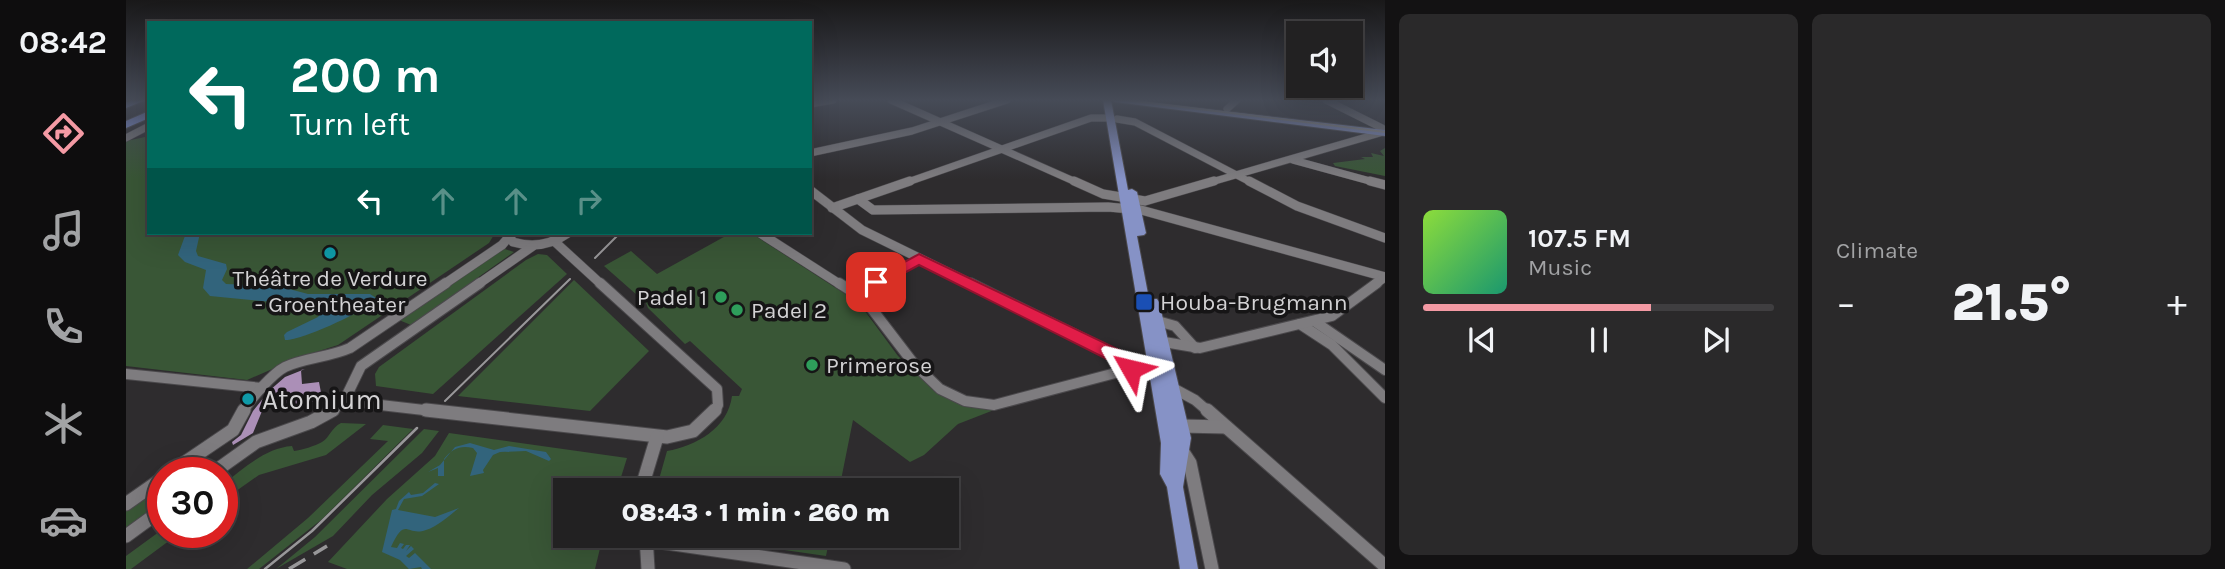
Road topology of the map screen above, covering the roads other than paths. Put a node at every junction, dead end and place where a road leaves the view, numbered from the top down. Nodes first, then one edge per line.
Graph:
1 (147, 127) edge
2 (922, 127) edge
3 (951, 127) edge
4 (1066, 127) edge
5 (1116, 127) edge
6 (1144, 127) edge
7 (1344, 127) edge
8 (1351, 127) edge
9 (1383, 131) edge
10 (126, 138) edge
11 (1002, 149) junction
12 (812, 153) edge
13 (1292, 160) junction
14 (1238, 175) junction
15 (1385, 185) edge
16 (812, 192) edge
17 (1105, 195) junction
18 (858, 199) junction
19 (1130, 204) junction
20 (1108, 207) junction
21 (832, 208) junction
22 (507, 235) edge
23 (565, 235) edge
24 (763, 235) edge
25 (1385, 238) edge
26 (554, 242) junction
27 (533, 246) junction
28 (919, 259) junction
29 (1385, 277) edge
30 (855, 293) junction
31 (1153, 320) junction
32 (1314, 321) junction
33 (1300, 324) junction
34 (1157, 341) junction
35 (1195, 348) junction
36 (1130, 366) junction
37 (1385, 370) edge
38 (1155, 371) junction
39 (126, 374) edge
40 (262, 388) junction
41 (1173, 389) junction
42 (1380, 389) edge
43 (1385, 398) edge
44 (346, 401) junction
45 (1181, 426) junction
46 (1226, 427) junction
47 (657, 438) junction
48 (1181, 449) junction
49 (193, 457) edge
50 (235, 457) edge
51 (645, 478) edge
52 (1175, 486) junction
53 (147, 489) edge
54 (126, 504) edge
55 (147, 521) edge
56 (126, 536) edge
57 (647, 548) edge
58 (710, 548) edge
59 (1385, 566) edge
60 (648, 569) edge
61 (844, 569) edge
62 (1189, 569) edge
63 (1212, 569) edge

1 - 10 street
2 - 12 street
3 - 11 street
4 - 11 street
5 - 19 main road
6 - 14 street
7 - 9 main road
8 - 9 main road
9 - 13 street
11 - 17 street
11 - 18 street
13 - 14 street
13 - 15 street
14 - 19 street
14 - 25 street
16 - 21 street
17 - 19 street
17 - 20 street
18 - 20 street
18 - 21 street
19 - 20 street
19 - 29 street
19 - 31 main road
21 - 28 street
22 - 27 street
22 - 40 street
23 - 26 street
24 - 30 street
26 - 27 street
26 - 47 street
27 - 44 street
28 - 30 street
28 - 36 street
29 - 32 street
30 - 36 street
31 - 34 main road
31 - 35 street
32 - 33 street
32 - 37 street
33 - 35 street
33 - 42 street
34 - 35 street
34 - 38 main road
34 - 41 main road
36 - 38 street
38 - 41 street
38 - 52 main road
39 - 40 street
40 - 49 street
41 - 45 main road
41 - 46 street
42 - 43 street
44 - 47 street
44 - 50 street
45 - 46 street
45 - 48 main road
46 - 59 street
47 - 51 street
48 - 52 main road
48 - 63 street
52 - 62 main road
53 - 54 street
55 - 56 street
57 - 60 street
58 - 61 street

